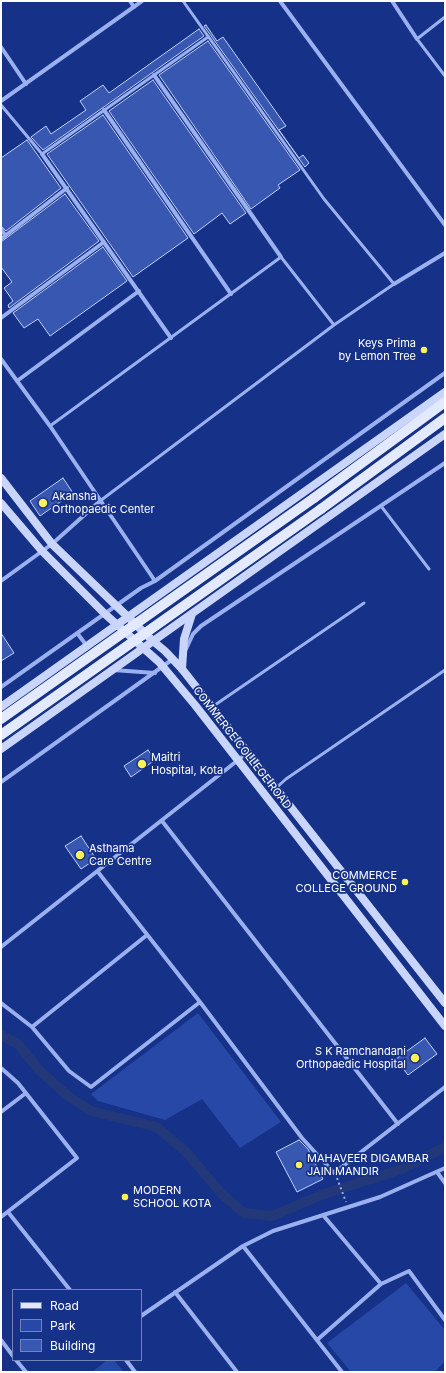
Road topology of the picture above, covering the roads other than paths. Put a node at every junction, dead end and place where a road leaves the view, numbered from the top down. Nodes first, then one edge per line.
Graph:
1 (130, 1) edge
2 (142, 1) edge
3 (182, 1) edge
4 (280, 1) edge
5 (392, 1) edge
6 (134, 7) junction
7 (445, 17) edge
8 (208, 37) junction
9 (417, 39) junction
10 (1, 47) edge
11 (154, 75) junction
12 (445, 76) edge
13 (26, 84) junction
14 (1, 101) edge
15 (1, 105) edge
16 (104, 110) junction
17 (42, 154) junction
18 (67, 188) junction
19 (445, 225) edge
20 (1, 229) edge
21 (5, 235) junction
22 (1, 239) edge
23 (104, 242) junction
24 (445, 253) edge
25 (281, 257) junction
26 (394, 284) junction
27 (139, 291) junction
28 (231, 294) junction
29 (1, 318) edge
30 (334, 324) junction
31 (171, 338) junction
32 (1, 359) edge
33 (445, 373) edge
34 (17, 381) junction
35 (445, 392) edge
36 (445, 402) edge
37 (445, 418) edge
38 (50, 426) junction
39 (445, 434) edge
40 (445, 463) edge
41 (1, 478) edge
42 (100, 501) junction
43 (1, 503) edge
44 (381, 506) junction
45 (52, 544) junction
46 (42, 551) junction
47 (429, 569) dead end
48 (1, 580) edge
49 (155, 581) junction
50 (364, 603) dead end
51 (117, 605) junction
52 (193, 613) junction
53 (105, 614) junction
54 (129, 617) junction
55 (117, 625) junction
56 (77, 634) junction
57 (153, 641) junction
58 (87, 646) junction
59 (143, 648) junction
60 (183, 656) junction
61 (173, 660) junction
62 (163, 667) junction
63 (182, 669) junction
64 (113, 670) junction
65 (445, 670) edge
66 (155, 673) junction
67 (1, 687) edge
68 (1, 707) edge
69 (212, 707) junction
70 (1, 719) edge
71 (1, 735) edge
72 (1, 749) edge
73 (247, 753) junction
74 (238, 760) junction
75 (1, 782) edge
76 (275, 788) junction
77 (162, 821) junction
78 (98, 872) junction
79 (148, 935) junction
80 (1, 947) edge
81 (200, 1002) junction
82 (1, 1003) edge
83 (445, 1003) edge
84 (445, 1026) edge
85 (32, 1027) junction
86 (1, 1068) edge
87 (445, 1087) edge
88 (26, 1093) junction
89 (1, 1112) edge
90 (398, 1124) junction
91 (445, 1168) edge
92 (437, 1172) junction
93 (445, 1183) edge
94 (8, 1212) junction
95 (323, 1215) junction
96 (1, 1217) edge
97 (243, 1246) junction
98 (381, 1284) junction
99 (69, 1289) edge
100 (175, 1292) junction
101 (142, 1315) edge
102 (445, 1320) edge
103 (1, 1340) edge
104 (317, 1340) junction
105 (12, 1355) edge
106 (17, 1361) edge
107 (127, 1361) edge
108 (24, 1371) edge
109 (135, 1372) edge
110 (237, 1372) edge
111 (342, 1372) edge

1 - 6 street
2 - 6 street
3 - 8 lane
4 - 19 street
5 - 9 street
6 - 13 street
7 - 9 lane
8 - 11 lane
8 - 26 lane
9 - 12 lane
10 - 13 street
11 - 16 lane
11 - 25 street
13 - 14 street
15 - 17 lane
16 - 17 lane
16 - 28 street
17 - 18 street
18 - 21 street
18 - 23 street
20 - 21 street
21 - 22 street
23 - 27 street
23 - 29 street
24 - 26 street
25 - 28 lane
25 - 30 lane
26 - 30 lane
27 - 31 street
27 - 34 street
28 - 31 lane
30 - 42 lane
31 - 38 lane
32 - 34 street
33 - 49 street
34 - 38 street
35 - 54 street
36 - 70 main road, bridge
37 - 71 main road, bridge
38 - 42 street
39 - 52 street
40 - 44 street
41 - 45 street
42 - 45 street
42 - 49 street
43 - 46 street, COMMERCE COLLEGE ROAD
44 - 47 lane
44 - 60 street
45 - 46 street
45 - 51 street
46 - 48 street
46 - 53 street, COMMERCE COLLEGE ROAD
49 - 51 street
50 - 69 lane
51 - 53 street
51 - 54 street
52 - 57 street
52 - 60 street
53 - 55 street, COMMERCE COLLEGE ROAD
53 - 56 street
54 - 55 street
54 - 57 street
55 - 58 street
55 - 59 street, COMMERCE COLLEGE ROAD
56 - 58 street
56 - 67 street
57 - 59 street
57 - 61 street
58 - 68 street
59 - 62 street, COMMERCE COLLEGE ROAD
59 - 64 street
60 - 63 street
61 - 62 street
61 - 63 street
62 - 66 street
62 - 74 street, COMMERCE COLLEGE ROAD
63 - 69 street
64 - 66 street
64 - 72 street
65 - 76 lane
66 - 75 street
69 - 73 street
73 - 74 street
73 - 76 street
74 - 77 street
74 - 84 street, COMMERCE COLLEGE ROAD
76 - 83 street
77 - 78 street
77 - 90 street
78 - 79 street
78 - 80 street
79 - 81 street
79 - 85 street
81 - 85 street
81 - 90 street
82 - 85 street
86 - 88 street
87 - 90 street
88 - 89 street
88 - 94 street
91 - 92 street
92 - 93 street
92 - 95 street
94 - 96 street
94 - 99 street
95 - 97 street
95 - 98 street
97 - 100 street
97 - 104 street
98 - 102 street
98 - 104 street
100 - 101 street
100 - 110 street
103 - 105 street
104 - 111 street
106 - 108 street
107 - 109 street

